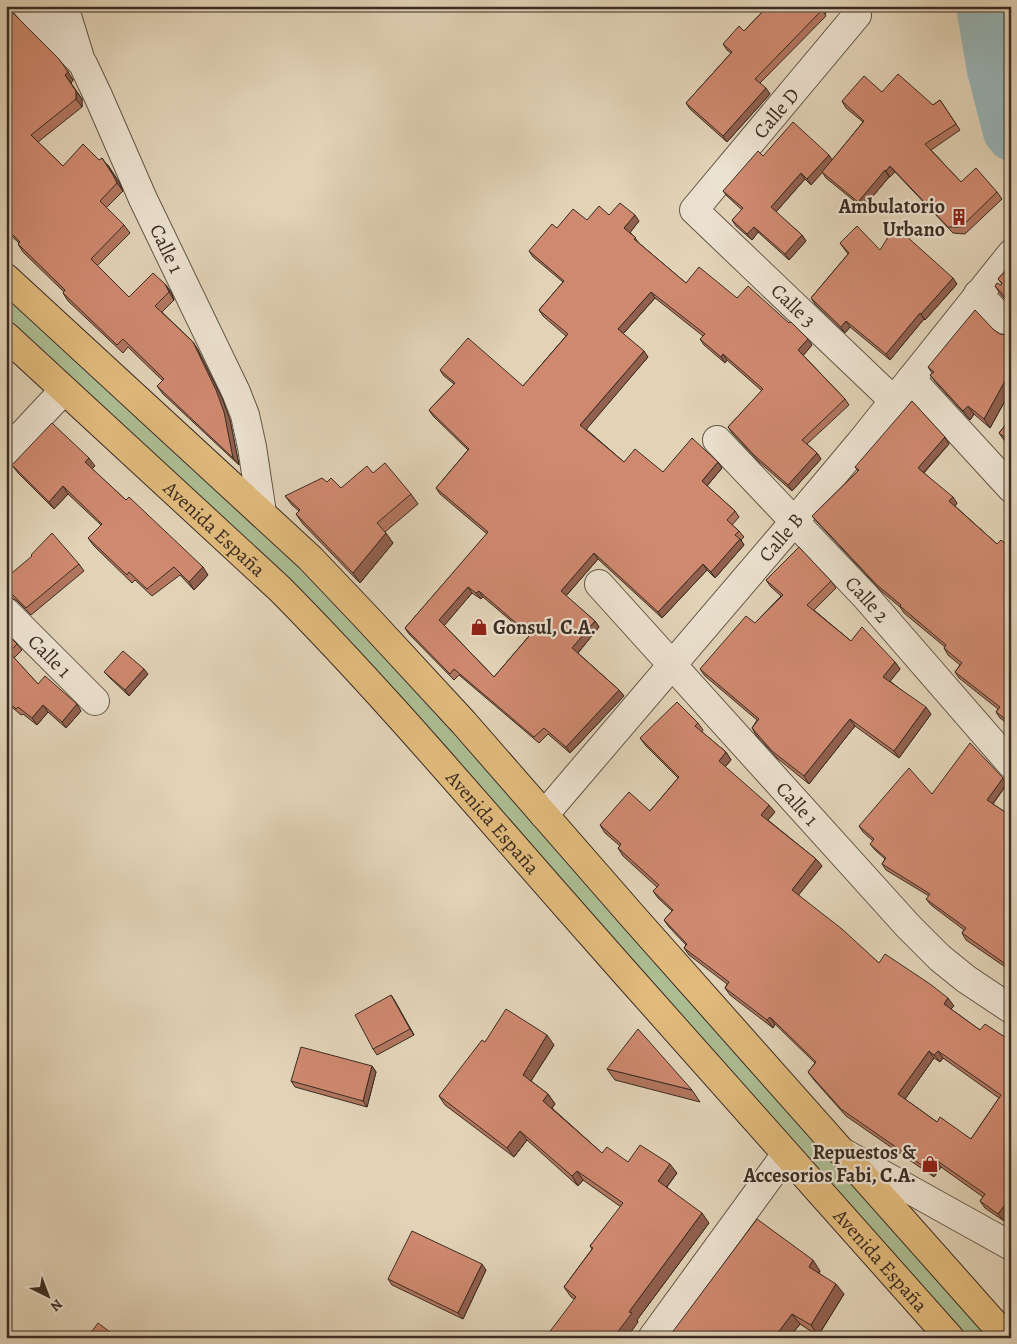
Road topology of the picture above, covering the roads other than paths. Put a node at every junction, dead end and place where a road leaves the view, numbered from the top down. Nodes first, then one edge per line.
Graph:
1 (26, 6) edge
2 (64, 6) edge
3 (857, 16) dead end
4 (82, 64) junction
5 (694, 210) joint
6 (1011, 254) edge
7 (6, 278) edge
8 (978, 294) junction
9 (1011, 328) edge
10 (6, 336) edge
11 (911, 379) junction
12 (64, 390) junction
13 (894, 401) junction
14 (717, 440) dead end
15 (6, 452) edge
16 (1011, 488) edge
17 (262, 513) junction
18 (794, 521) junction
19 (598, 584) dead end
20 (6, 612) edge
21 (672, 665) junction
22 (95, 701) dead end
23 (1011, 764) edge
24 (544, 815) junction
25 (1011, 1009) edge
26 (841, 1151) junction
27 (786, 1154) junction
28 (1011, 1246) edge
29 (1004, 1330) edge
30 (652, 1338) edge
31 (950, 1338) edge

1 - 4 street, Calle 1
2 - 4 street
3 - 5 street, Calle D
4 - 17 street, Calle 1
5 - 13 street, Calle 3
6 - 8 street, Calle B
7 - 17 main road
8 - 9 street
8 - 11 street, Calle B
10 - 12 main road, Avenida España
11 - 13 street, Calle B
11 - 16 street
12 - 15 street
12 - 27 main road, Avenida España
13 - 18 street, Calle B
14 - 18 street, Calle 2
17 - 24 main road
18 - 21 street, Calle B
18 - 23 street, Calle 2
19 - 21 street, Calle 1
20 - 22 street, Calle 1
21 - 24 street, Calle B
21 - 25 street, Calle 1
24 - 26 main road
26 - 28 street
26 - 29 main road
27 - 30 street
27 - 31 main road, Avenida España

